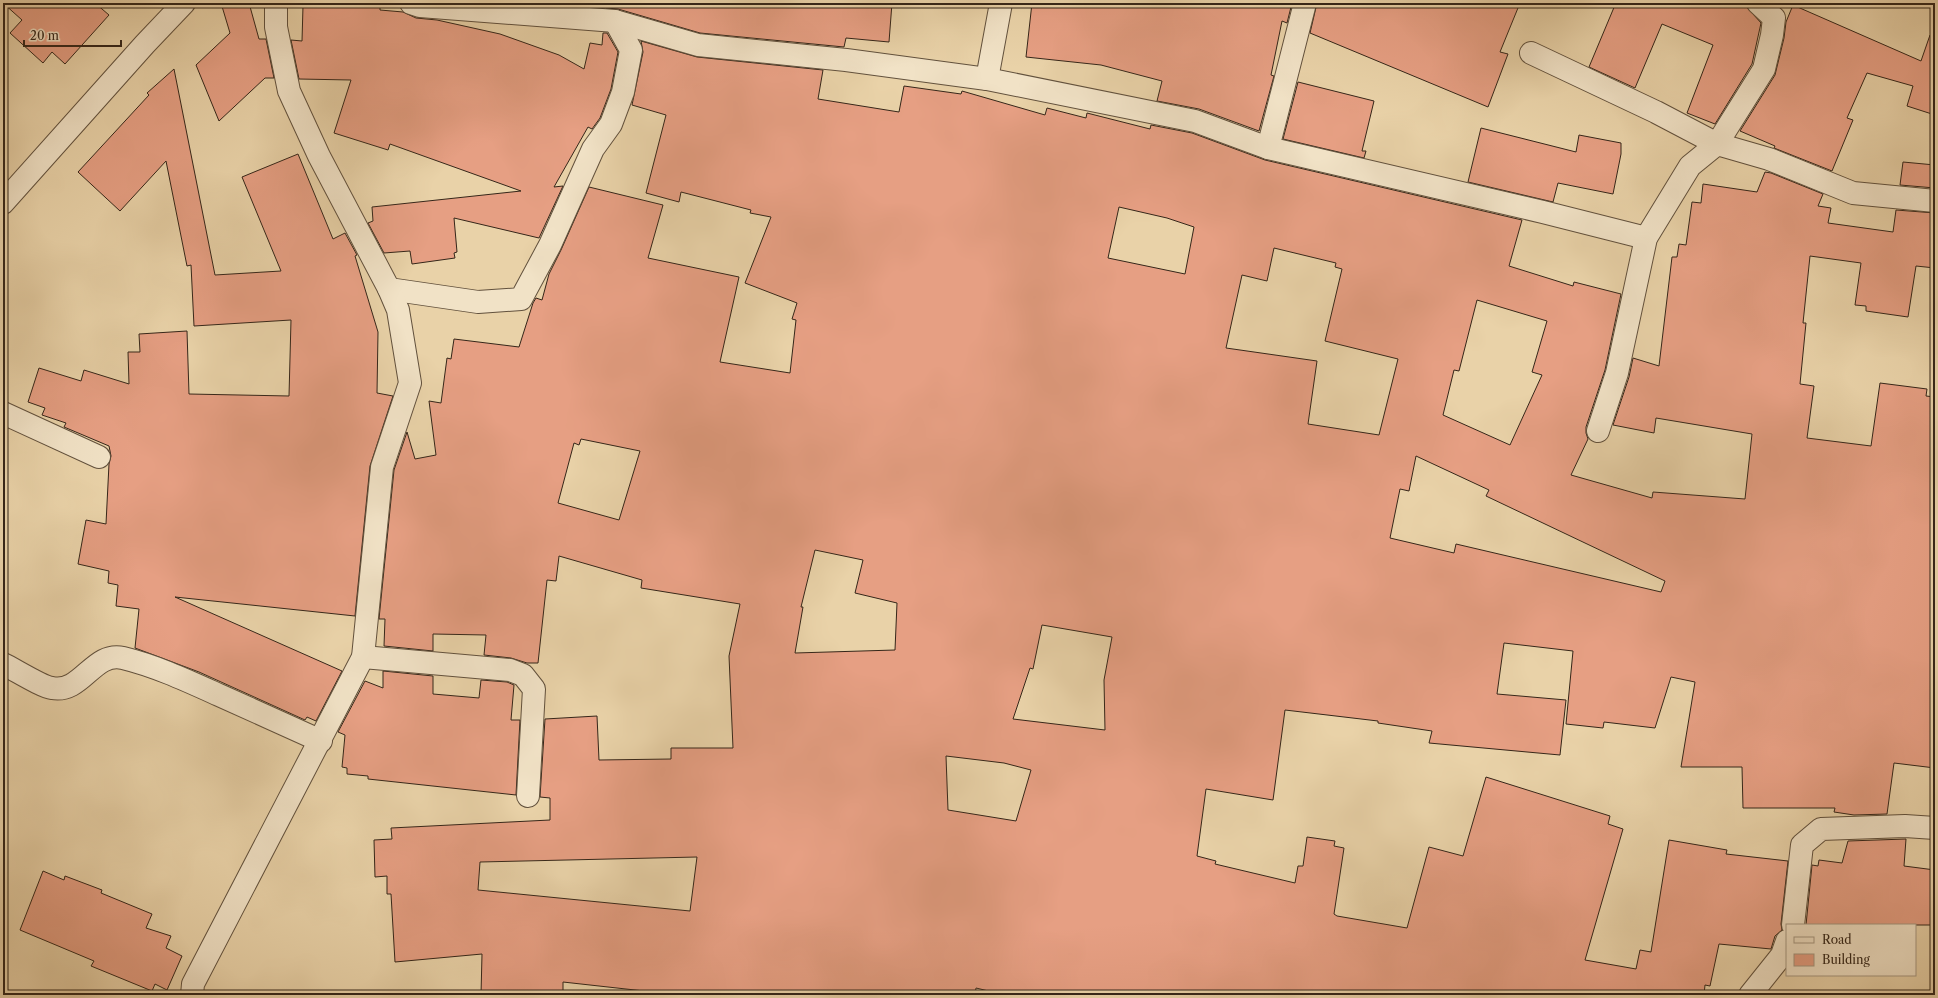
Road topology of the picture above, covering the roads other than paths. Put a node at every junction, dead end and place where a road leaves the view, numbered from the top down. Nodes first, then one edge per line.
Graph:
1 (184, 3) edge
2 (276, 3) edge
3 (411, 3) edge
4 (1001, 3) edge
5 (1305, 3) edge
6 (1758, 3) edge
7 (577, 10) edge
8 (615, 21) junction
9 (1531, 53) dead end
10 (987, 80) junction
11 (1717, 144) junction
12 (1268, 148) junction
13 (1935, 201) edge
14 (3, 203) edge
15 (1646, 238) junction
16 (389, 289) junction
17 (3, 413) edge
18 (1598, 431) dead end
19 (100, 457) dead end
20 (363, 657) junction
21 (3, 664) edge
22 (321, 741) junction
23 (528, 796) dead end
24 (1935, 828) edge
25 (1793, 924) edge
26 (1786, 944) edge
27 (192, 995) edge
28 (1750, 995) edge

1 - 14 street
2 - 16 street
3 - 7 street
4 - 10 street
5 - 12 street
6 - 11 street
7 - 8 street
8 - 10 street
8 - 16 street
9 - 11 street
10 - 12 street
11 - 13 street
11 - 15 street
12 - 15 street
15 - 18 street
16 - 20 street
17 - 19 street
20 - 22 street
20 - 23 street
21 - 22 street
22 - 27 street
24 - 25 street
26 - 28 street

